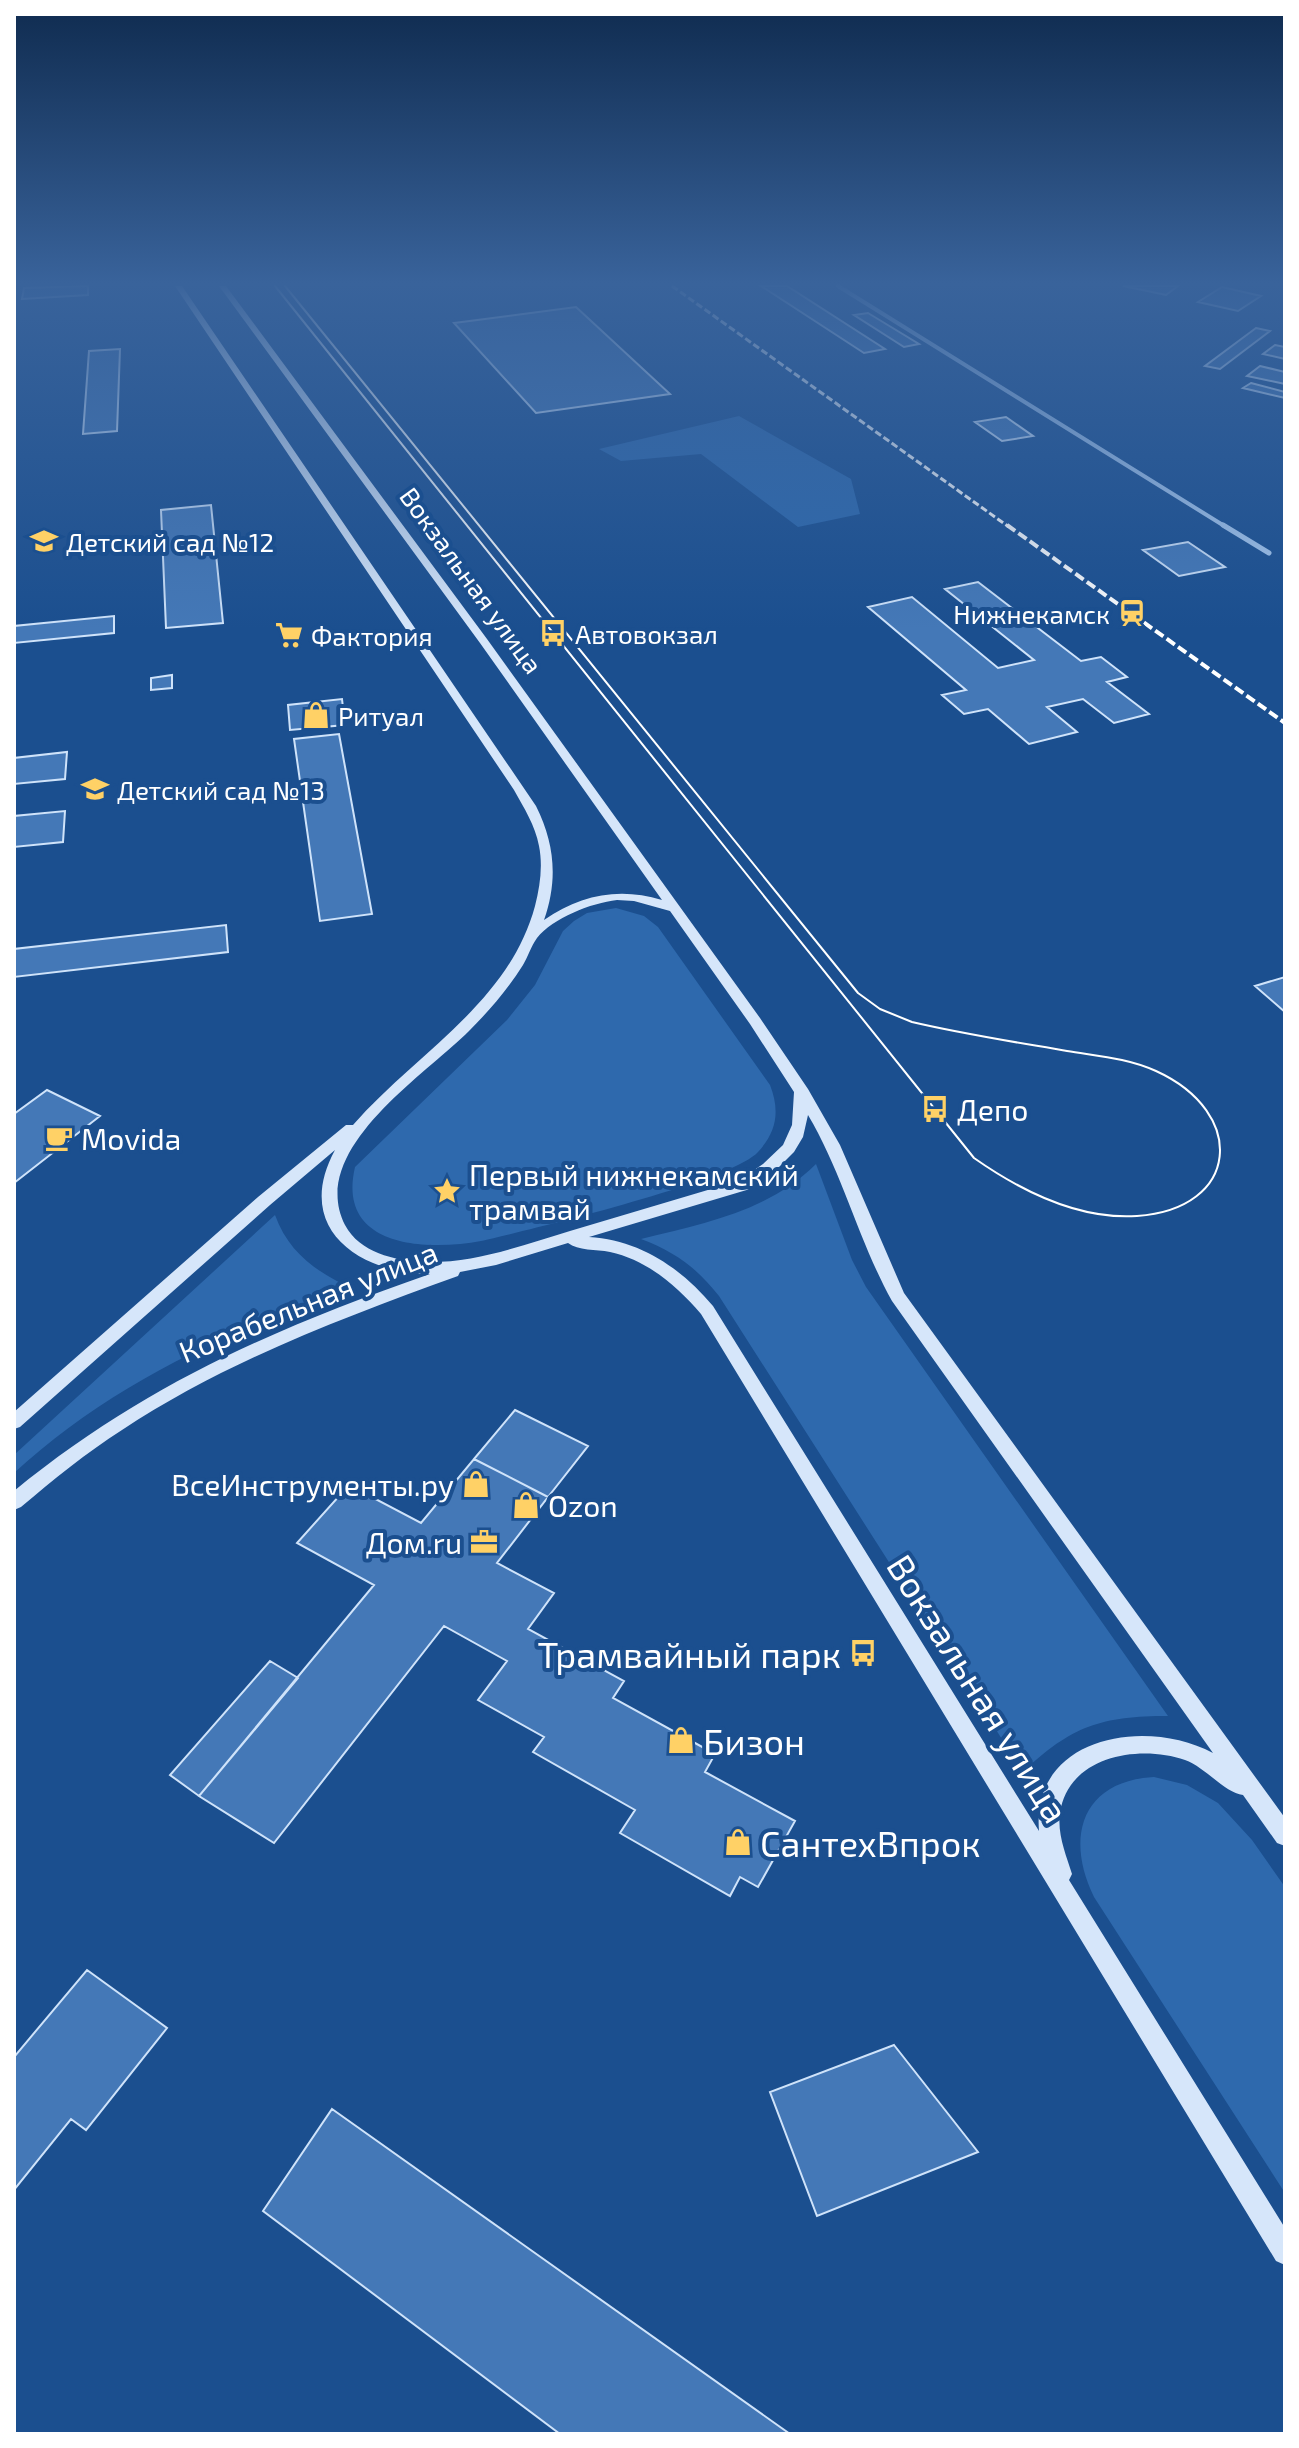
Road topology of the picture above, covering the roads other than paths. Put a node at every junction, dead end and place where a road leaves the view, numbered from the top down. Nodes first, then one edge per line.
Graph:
1 (255, 400) edge
2 (305, 400) edge
3 (1022, 400) edge
4 (1269, 553) dead end
5 (674, 908) junction
6 (533, 935) junction
7 (799, 1087) junction
8 (368, 1116) junction
9 (554, 1243) junction
10 (468, 1267) junction
11 (14, 1422) edge
12 (14, 1502) edge
13 (1261, 1803) junction
14 (1285, 1836) edge
15 (1068, 1898) junction
16 (1285, 2252) edge

1 - 6 main road, Вокзальная улица
2 - 5 main road, Вокзальная улица
3 - 4 street
5 - 6 main road, Вокзальная улица
5 - 7 main road, Вокзальная улица
6 - 8 main road, Вокзальная улица
7 - 9 main road, Вокзальная улица
7 - 13 main road, Вокзальная улица
8 - 10 main road, Вокзальная улица
8 - 11 main road, Корабельная улица
9 - 10 main road, Вокзальная улица
9 - 15 main road, Вокзальная улица
10 - 12 main road, Корабельная улица
13 - 14 main road, Вокзальная улица
13 - 15 main road
15 - 16 main road, Вокзальная улица

